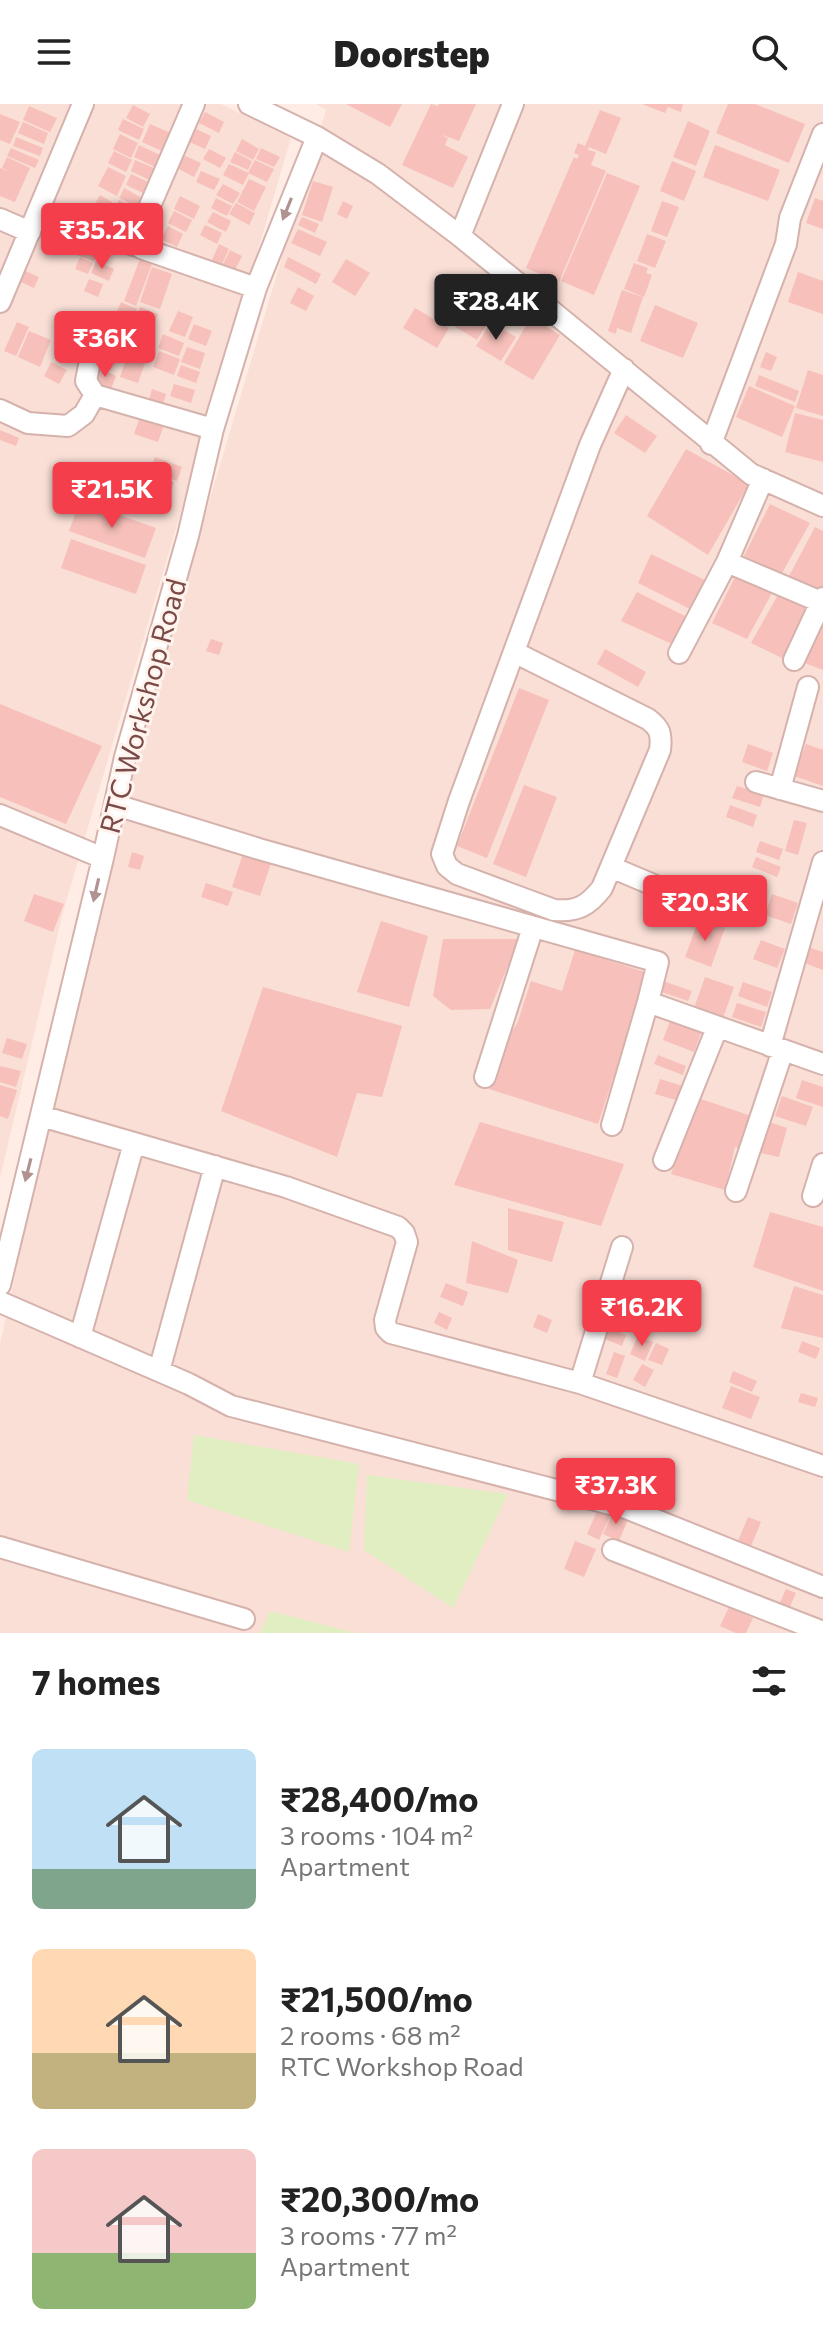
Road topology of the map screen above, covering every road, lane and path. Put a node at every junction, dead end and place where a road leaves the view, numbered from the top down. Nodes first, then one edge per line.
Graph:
1 (83, 104) edge
2 (194, 104) edge
3 (249, 104) edge
4 (513, 104) edge
5 (823, 134) edge
6 (317, 137) junction
7 (0, 219) edge
8 (30, 232) junction
9 (460, 236) junction
10 (256, 288) junction
11 (2, 292) edge
12 (93, 345) dead end
13 (624, 369) junction
14 (95, 395) junction
15 (0, 410) edge
16 (213, 429) junction
17 (711, 444) junction
18 (763, 479) junction
19 (823, 506) edge
20 (727, 562) junction
21 (822, 601) edge
22 (514, 652) junction
23 (679, 653) dead end
24 (794, 660) dead end
25 (808, 687) dead end
26 (756, 782) dead end
27 (780, 789) junction
28 (823, 801) edge
29 (116, 805) junction
30 (0, 815) edge
31 (103, 858) junction
32 (823, 862) edge
33 (611, 867) junction
34 (703, 906) dead end
35 (533, 927) junction
36 (648, 1002) junction
37 (717, 1028) junction
38 (777, 1048) junction
39 (823, 1064) edge
40 (485, 1077) dead end
41 (41, 1116) junction
42 (612, 1125) dead end
43 (134, 1143) junction
44 (664, 1160) dead end
45 (823, 1164) edge
46 (215, 1166) junction
47 (736, 1191) dead end
48 (813, 1196) dead end
49 (622, 1247) dead end
50 (2, 1261) edge
51 (0, 1285) edge
52 (0, 1302) edge
53 (80, 1337) junction
54 (159, 1371) junction
55 (580, 1383) junction
56 (823, 1466) edge
57 (0, 1547) edge
58 (613, 1550) dead end
59 (823, 1587) edge
60 (244, 1619) dead end
61 (823, 1632) edge

1 - 8 street
2 - 10 street
3 - 6 street
4 - 9 street
5 - 17 street
6 - 9 street
6 -> 10 street, RTC Workshop Road
7 - 8 street
8 - 11 street
9 - 13 street
10 - 16 street, RTC Workshop Road
12 - 14 street
13 - 17 street
13 - 22 street
14 - 15 street
14 - 16 street
16 - 29 street, RTC Workshop Road
17 - 18 street
18 - 19 street
18 - 20 street
20 - 21 street
20 - 23 street
21 - 24 street
22 - 33 street
22 - 33 street
25 - 27 street
26 - 27 street
27 - 28 street
29 - 31 street, RTC Workshop Road
29 - 35 street
30 - 31 street
31 -> 41 street, RTC Workshop Road
32 - 38 street
33 - 34 street
35 - 36 street
35 - 40 street
36 - 37 street
36 - 42 street
37 - 38 street
37 - 44 street
38 - 39 street
38 - 47 street
41 - 43 street
41 -> 50 street, RTC Workshop Road
43 - 46 street
43 - 53 street
45 - 48 street
46 - 54 street
46 - 55 street
49 - 55 street
50 - 51 street, RTC Workshop Road
52 - 53 street
53 - 54 street
54 - 59 street
55 - 56 street
57 - 60 street
58 - 61 street

